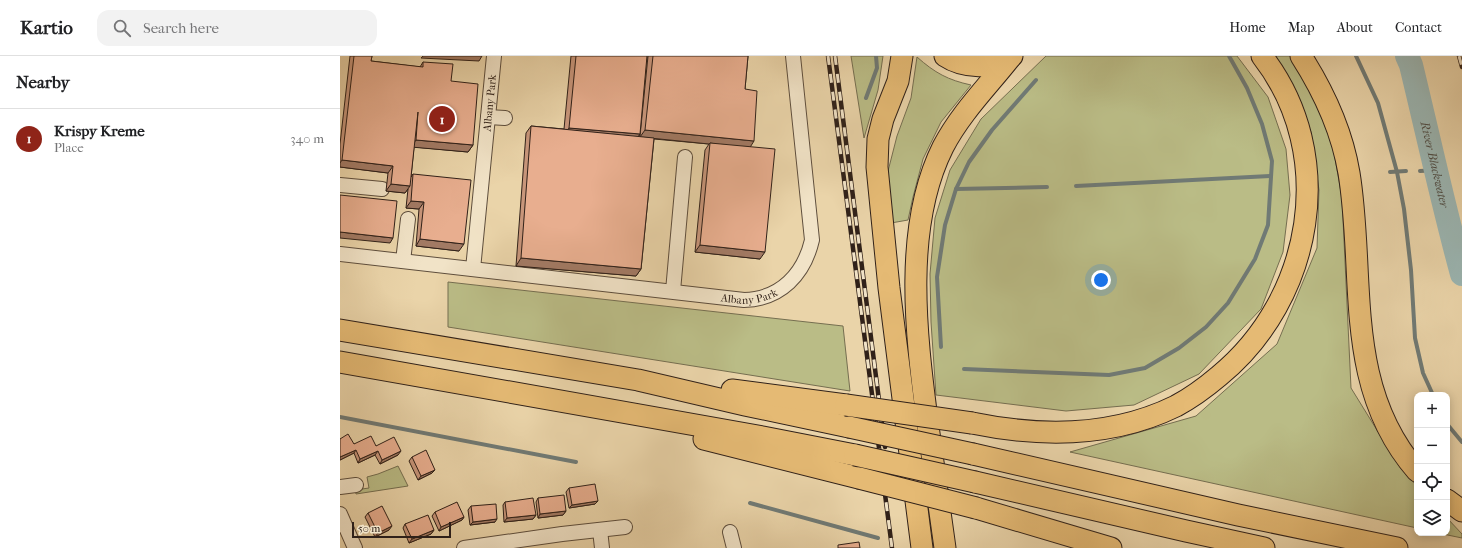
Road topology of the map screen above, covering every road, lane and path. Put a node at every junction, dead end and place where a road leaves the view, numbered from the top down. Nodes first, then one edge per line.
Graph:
1 (494, 56) edge
2 (793, 56) edge
3 (902, 56) edge
4 (945, 56) edge
5 (1262, 56) edge
6 (1301, 56) edge
7 (1011, 57) edge
8 (488, 117) junction
9 (505, 118) dead end
10 (685, 158) dead end
11 (340, 185) edge
12 (382, 189) dead end
13 (408, 219) dead end
14 (340, 254) edge
15 (403, 261) junction
16 (473, 269) junction
17 (673, 291) junction
18 (340, 330) edge
19 (340, 362) edge
20 (638, 380) junction
21 (560, 401) junction
22 (1414, 467) edge
23 (356, 485) dead end
24 (340, 488) edge
25 (1450, 502) edge
26 (1462, 512) edge
27 (340, 514) edge
28 (625, 527) dead end
29 (600, 530) junction
30 (730, 532) dead end
31 (354, 548) edge
32 (464, 548) edge
33 (602, 548) edge
34 (734, 548) edge
35 (922, 548) edge
36 (945, 548) edge
37 (1111, 548) edge
38 (1264, 548) edge
39 (1397, 548) edge

1 - 8 street, Albany Park
2 - 17 street, Albany Park
3 - 35 highway
4 - 7 highway
5 - 20 highway, bridge
6 - 22 highway
7 - 36 highway
8 - 9 street
8 - 16 street, Albany Park
10 - 17 street
11 - 12 street
13 - 15 street
14 - 15 street, Albany Park
15 - 16 street, Albany Park
16 - 17 street, Albany Park
18 - 20 highway
19 - 21 highway
20 - 39 highway, bridge
21 - 37 highway, bridge
21 - 38 highway, bridge
23 - 24 street
25 - 26 highway
27 - 31 street
28 - 29 street
29 - 32 street
29 - 33 street
30 - 34 street

